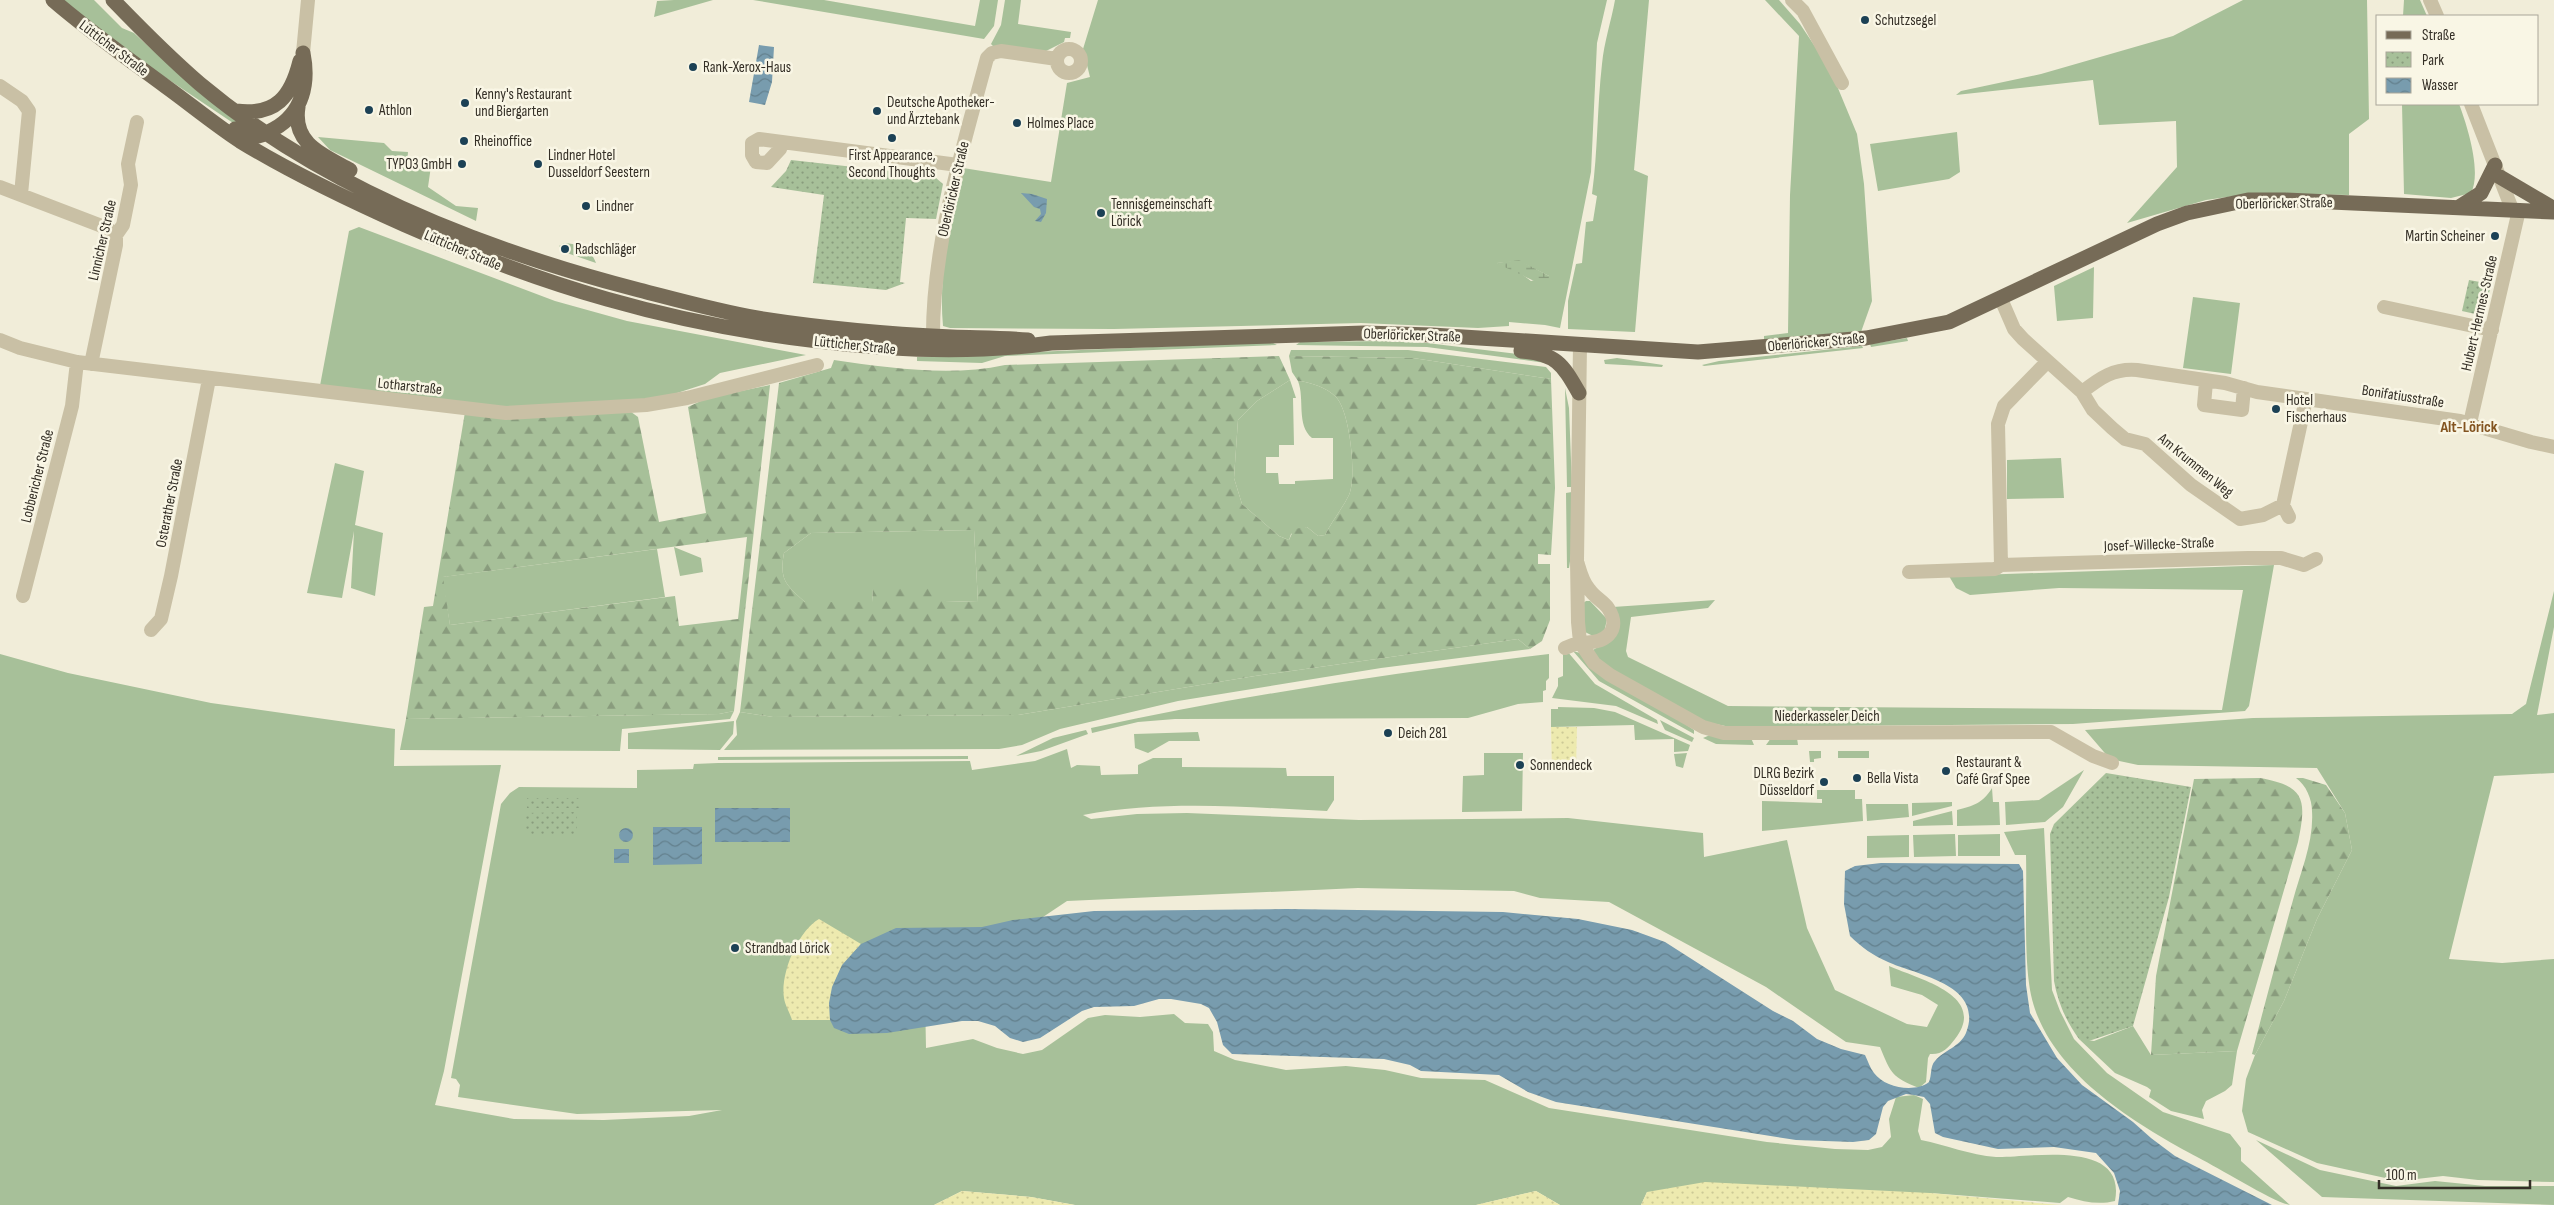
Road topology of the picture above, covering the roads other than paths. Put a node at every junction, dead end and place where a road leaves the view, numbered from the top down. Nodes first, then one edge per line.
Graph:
1 (53, 0) edge
2 (113, 0) edge
3 (308, 0) edge
4 (1792, 0) edge
5 (2430, 0) edge
6 (2437, 15) edge
7 (303, 53) junction
8 (1057, 59) dead end
9 (1842, 83) dead end
10 (0, 86) edge
11 (2471, 105) edge
12 (298, 107) junction
13 (235, 110) junction
14 (137, 122) dead end
15 (226, 131) junction
16 (268, 133) junction
17 (782, 142) dead end
18 (958, 165) junction
19 (2497, 171) junction
20 (0, 186) edge
21 (21, 194) junction
22 (2459, 207) junction
23 (2516, 209) junction
24 (2554, 210) edge
25 (453, 229) junction
26 (116, 235) junction
27 (2001, 299) junction
28 (2384, 306) dead end
29 (2492, 330) junction
30 (933, 336) junction
31 (1478, 338) junction
32 (0, 340) edge
33 (1052, 343) junction
34 (1580, 345) junction
35 (933, 351) junction
36 (2047, 362) junction
37 (84, 363) junction
38 (817, 364) dead end
39 (209, 378) junction
40 (2206, 382) junction
41 (2244, 388) junction
42 (2082, 392) junction
43 (1579, 393) junction
44 (2306, 398) junction
45 (2470, 423) junction
46 (2554, 446) edge
47 (2316, 559) dead end
48 (1576, 561) junction
49 (2001, 564) junction
50 (1909, 572) dead end
51 (23, 596) dead end
52 (151, 630) dead end
53 (1580, 642) junction
54 (1566, 648) dead end
55 (2112, 763) dead end

1 - 15 main road, Lütticher Straße
2 - 13 main road, Lütticher Straße
3 - 7 street
4 - 9 street
5 - 6 street
7 - 12 main road
7 - 13 main road
8 - 18 street, Oberlöricker Straße
10 - 21 street
11 - 19 street
12 - 16 main road
12 - 25 main road
13 - 16 main road, Lütticher Straße
14 - 26 street, Linnicher Straße
15 - 16 main road
15 - 35 main road, Lütticher Straße
16 - 25 main road, Lütticher Straße
17 - 18 street
18 - 30 street, Oberlöricker Straße
19 - 22 main road
19 - 23 street
19 - 24 main road
20 - 21 street
21 - 26 street
22 - 23 main road, Oberlöricker Straße
22 - 27 main road, Oberlöricker Straße
23 - 24 main road, Oberlöricker Straße
23 - 29 street, Hubert-Hermes-Straße
25 - 30 main road, Lütticher Straße
26 - 37 street, Linnicher Straße
27 - 34 main road, Oberlöricker Straße
27 - 36 street, Am Krummen Weg
28 - 29 street
29 - 45 street, Hubert-Hermes-Straße
30 - 33 main road, Oberlöricker Straße
30 - 35 street, Oberlöricker Straße
31 - 33 main road, Oberlöricker Straße
31 - 34 main road, Oberlöricker Straße
31 - 43 main road
32 - 37 street, Lotharstraße
33 - 35 main road, Oberlöricker Straße
34 - 43 street
36 - 42 street, Am Krummen Weg
36 - 49 street
37 - 39 street, Lotharstraße
37 - 51 street, Lobbericher Straße
38 - 39 street, Lotharstraße
39 - 52 street, Osterather Straße
40 - 41 street, Bonifatiusstraße
40 - 41 street
40 - 42 street, Bonifatiusstraße
41 - 44 street, Bonifatiusstraße
42 - 44 street, Am Krummen Weg
43 - 48 street
44 - 45 street, Bonifatiusstraße
45 - 46 street, Bonifatiusstraße
47 - 49 street, Josef-Willecke-Straße
48 - 53 street
48 - 53 street
49 - 50 street, Josef-Willecke-Straße
53 - 54 street
53 - 55 street, Niederkasseler Deich

